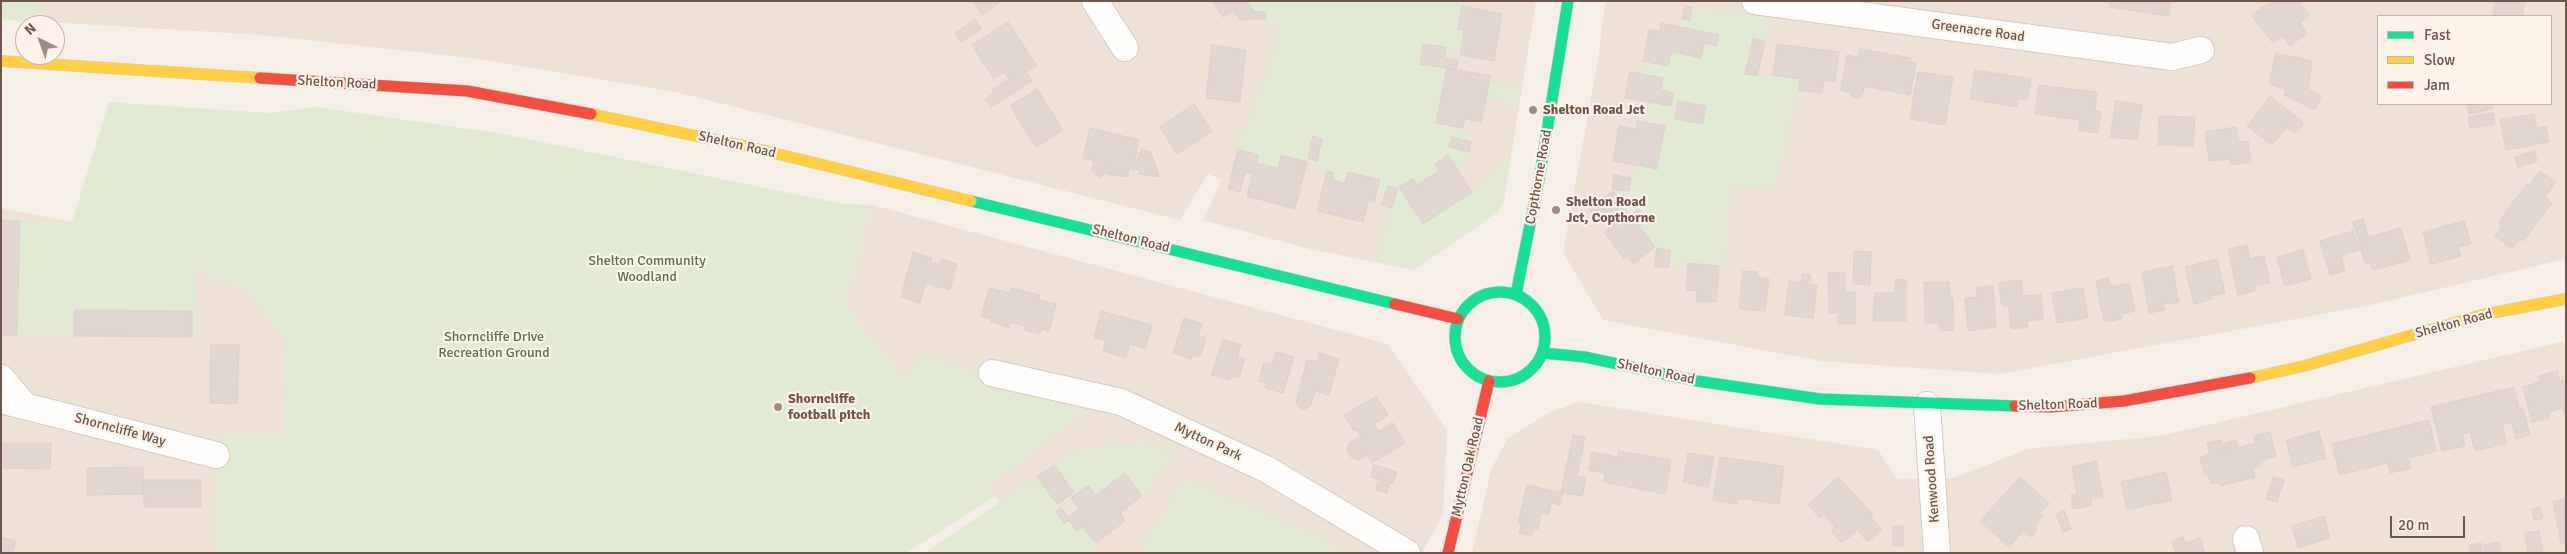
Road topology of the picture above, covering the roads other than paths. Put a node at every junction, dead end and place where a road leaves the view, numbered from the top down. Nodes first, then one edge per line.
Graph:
1 (1095, 1) edge
2 (1568, 1) edge
3 (1755, 1) edge
4 (1125, 48) dead end
5 (2201, 50) dead end
6 (1, 61) edge
7 (1516, 294) junction
8 (2566, 299) edge
9 (1458, 319) junction
10 (1542, 353) junction
11 (992, 373) dead end
12 (1, 378) edge
13 (1489, 381) junction
14 (12, 402) edge
15 (1927, 405) junction
16 (216, 456) dead end
17 (1406, 553) edge
18 (1448, 553) edge
19 (1937, 553) edge

1 - 4 street
2 - 7 main road, Copthorne Road
3 - 5 street, Greenacre Road
6 - 9 main road, Shelton Road
7 - 9 main road
7 - 10 main road
8 - 15 main road, Shelton Road
9 - 13 main road
10 - 13 main road
10 - 15 main road, Shelton Road
11 - 17 street, Mytton Park
12 - 14 street, Shorncliffe Way
13 - 18 main road, Mytton Oak Road
14 - 16 street, Shorncliffe Way
15 - 19 street, Kenwood Road

